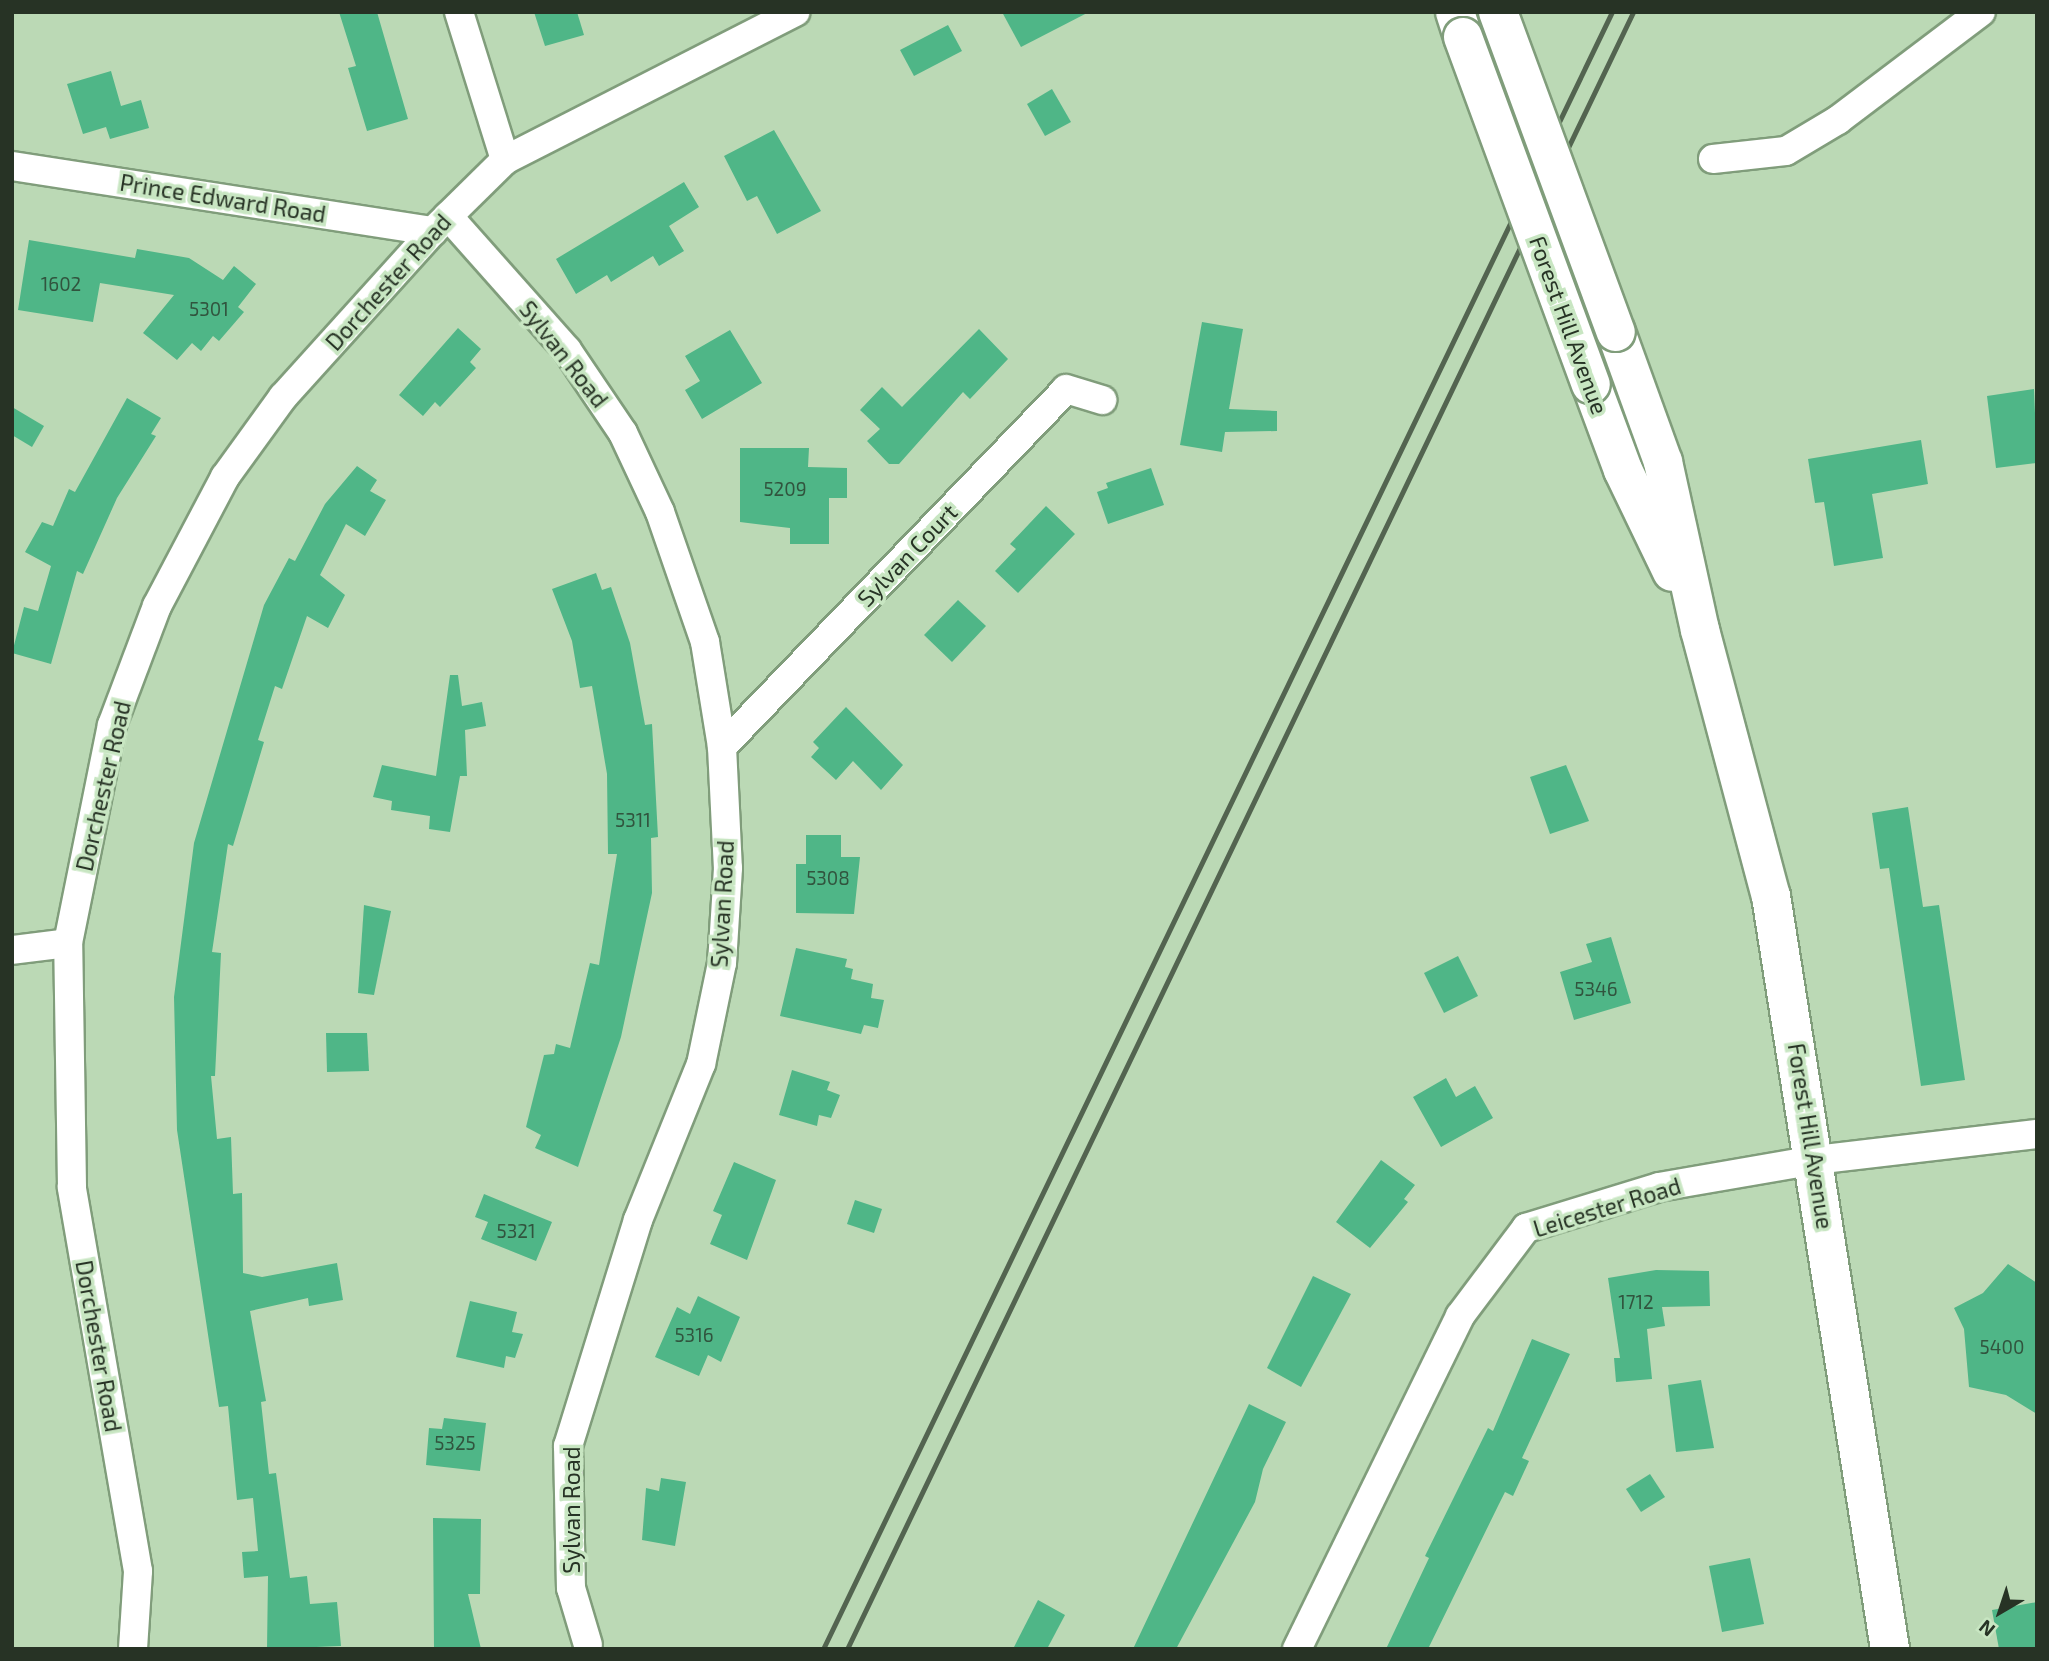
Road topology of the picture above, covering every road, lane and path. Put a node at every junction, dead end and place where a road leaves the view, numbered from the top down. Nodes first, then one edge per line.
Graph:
1 (459, 12) edge
2 (795, 12) edge
3 (1498, 12) edge
4 (1981, 12) edge
5 (1459, 25) edge
6 (1713, 159) dead end
7 (505, 160) junction
8 (14, 162) edge
9 (440, 224) junction
10 (1102, 400) dead end
11 (1700, 631) junction
12 (722, 747) junction
13 (68, 943) junction
14 (12, 950) edge
15 (2037, 1134) edge
16 (1815, 1160) junction
17 (588, 1645) dead end
18 (133, 1649) edge
19 (1297, 1649) edge
20 (1890, 1649) edge

1 - 7 street
2 - 7 street, Dorchester Road
3 - 11 main road, Forest Hill Avenue, bridge
4 - 6 street
5 - 11 main road, Forest Hill Avenue, bridge
7 - 9 street, Dorchester Road
8 - 9 street, Prince Edward Road
9 - 12 street, Sylvan Road
9 - 13 street, Dorchester Road
10 - 12 street, Sylvan Court
11 - 16 main road, Forest Hill Avenue
12 - 17 street, Sylvan Road
13 - 14 street
13 - 18 street, Dorchester Road
15 - 16 street, Leicester Road
16 - 19 street, Leicester Road
16 - 20 main road, Forest Hill Avenue

